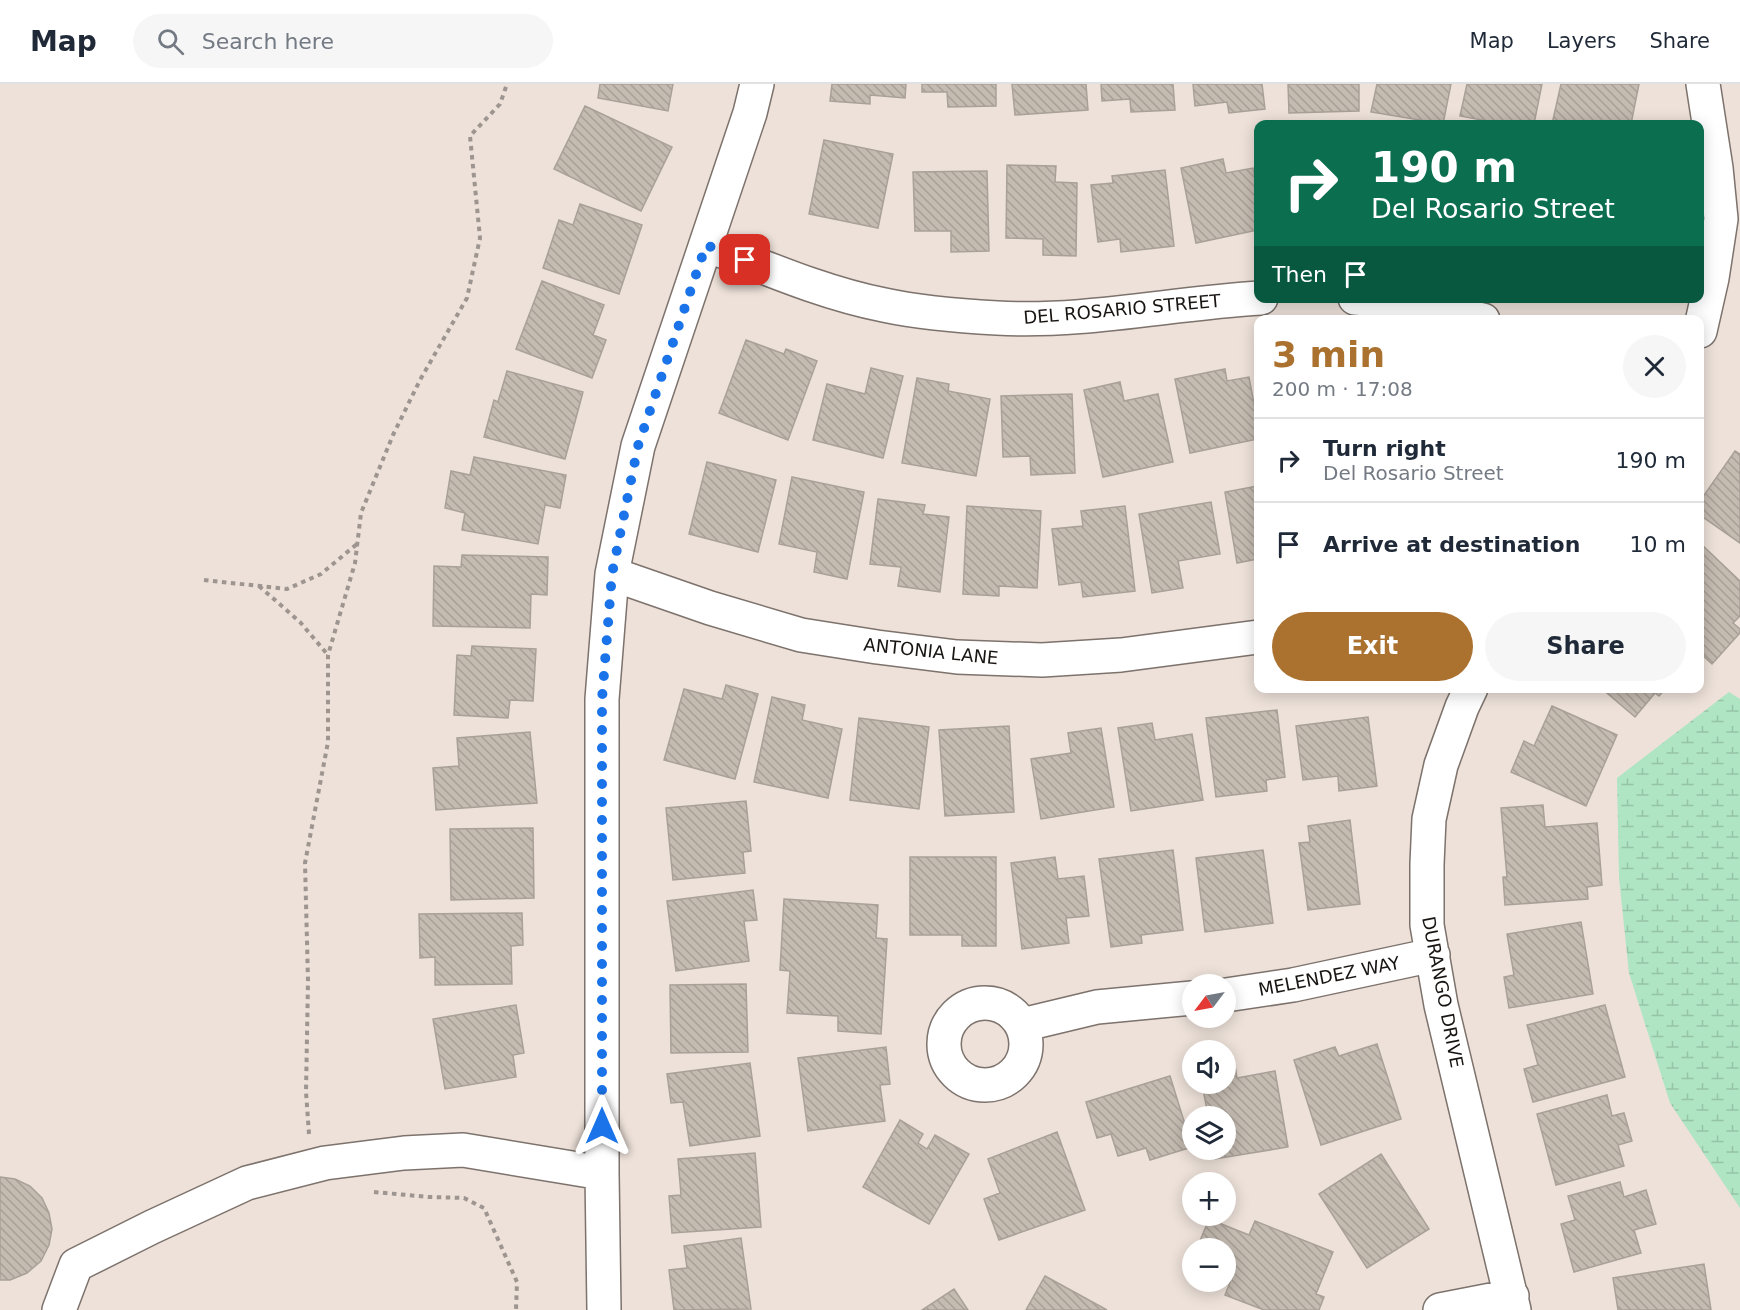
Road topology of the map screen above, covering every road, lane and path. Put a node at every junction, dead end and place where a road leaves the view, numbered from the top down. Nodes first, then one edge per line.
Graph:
1 (507, 84) edge
2 (757, 84) edge
3 (1703, 84) edge
4 (706, 245) junction
5 (1254, 298) edge
6 (1406, 303) edge
7 (1460, 315) edge
8 (1704, 315) edge
9 (357, 544) junction
10 (612, 574) junction
11 (204, 580) dead end
12 (259, 586) junction
13 (1254, 638) edge
14 (328, 655) junction
15 (1468, 693) edge
16 (1432, 955) junction
17 (1236, 993) edge
18 (1182, 999) edge
19 (1022, 1025) dead end
20 (325, 1163) junction
21 (602, 1173) junction
22 (364, 1191) dead end
23 (1513, 1303) edge
24 (59, 1310) edge
25 (516, 1310) edge
26 (604, 1310) edge
27 (1440, 1310) edge

1 - 9 path
2 - 4 street
3 - 8 street
4 - 5 street, DEL ROSARIO STREET
4 - 10 street
6 - 7 street
9 - 12 path
9 - 14 path
10 - 13 street, ANTONIA LANE
10 - 21 street
11 - 12 path
12 - 14 path
14 - 20 path
15 - 16 street, DURANGO DRIVE
16 - 17 street, MELENDEZ WAY
16 - 23 street, DURANGO DRIVE
18 - 19 street
20 - 21 street
20 - 24 street
21 - 26 street
22 - 25 path
23 - 27 street, DURANGO DRIVE

